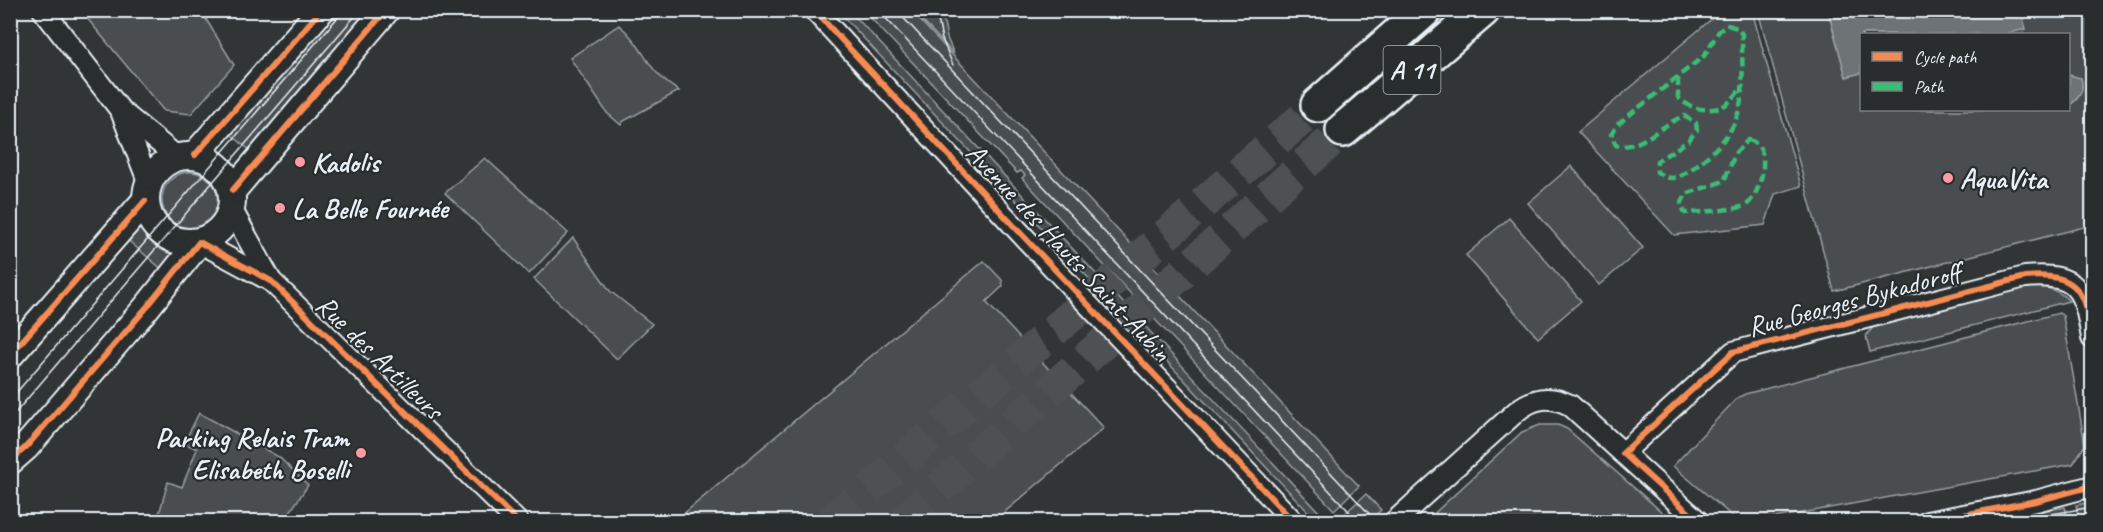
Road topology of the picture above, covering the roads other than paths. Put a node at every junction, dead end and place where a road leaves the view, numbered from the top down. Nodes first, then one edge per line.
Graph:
1 (43, 10) edge
2 (321, 10) edge
3 (386, 10) edge
4 (814, 10) edge
5 (1425, 10) edge
6 (1483, 10) edge
7 (1318, 105) tunnel mouth
8 (121, 111) junction
9 (1343, 130) tunnel mouth
10 (186, 156) junction
11 (147, 191) junction
12 (232, 200) junction
13 (199, 242) junction
14 (271, 281) junction
15 (2092, 338) edge
16 (10, 354) edge
17 (1623, 453) junction
18 (10, 461) edge
19 (2092, 486) edge
20 (518, 522) edge
21 (1294, 522) edge
22 (1394, 522) edge
23 (1699, 522) edge
24 (1927, 522) edge

1 - 8 street
2 - 10 street
3 - 12 street
4 - 21 street, Avenue des Hauts Saint-Aubin
5 - 7 highway, A 11
6 - 9 highway, A 11
8 - 10 street
8 - 11 street
10 - 11 street
10 - 12 street
11 - 13 street
11 - 16 street
12 - 13 street
12 - 14 street, Rue des Artilleurs
13 - 14 street, Rue des Artilleurs
13 - 18 street
14 - 20 street, Rue des Artilleurs
15 - 17 street, Rue Georges Bykadoroff
17 - 22 street
17 - 23 street
19 - 24 street

